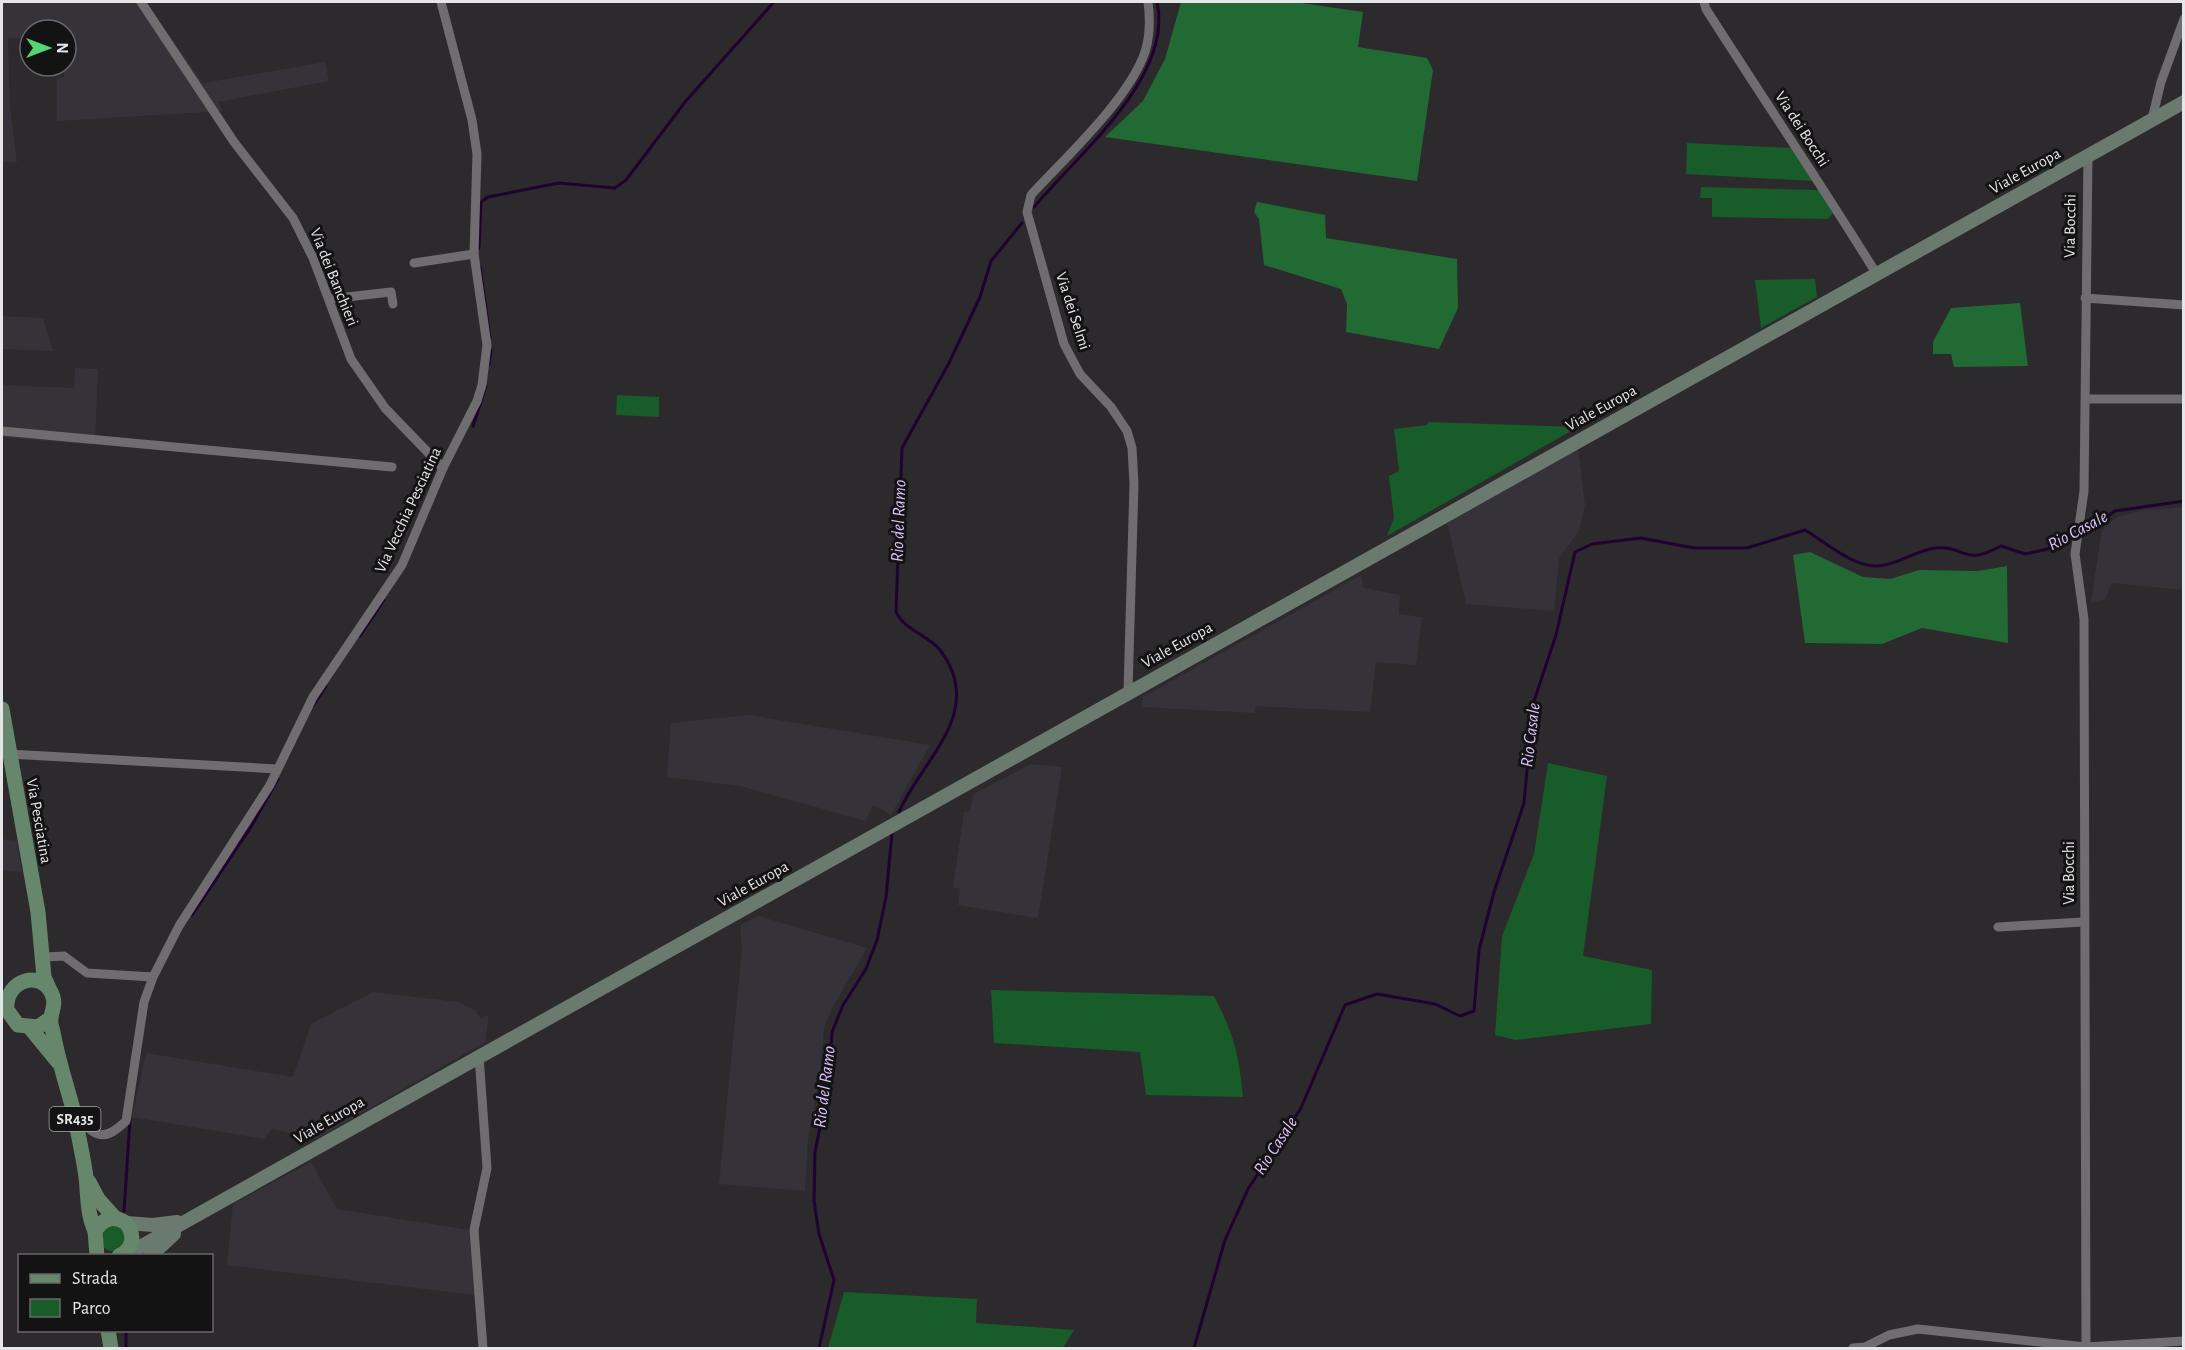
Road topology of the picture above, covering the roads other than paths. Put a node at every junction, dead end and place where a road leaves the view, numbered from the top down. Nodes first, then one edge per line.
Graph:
1 (141, 2) edge
2 (441, 2) edge
3 (1148, 2) edge
4 (1704, 2) edge
5 (2184, 19) edge
6 (2184, 102) edge
7 (2152, 120) junction
8 (2088, 155) junction
9 (474, 254) junction
10 (414, 263) dead end
11 (1876, 273) junction
12 (2085, 298) junction
13 (329, 299) junction
14 (393, 304) dead end
15 (2184, 305) edge
16 (2086, 399) junction
17 (2184, 399) edge
18 (2, 431) edge
19 (392, 467) dead end
20 (443, 468) junction
21 (1128, 691) junction
22 (2, 709) edge
23 (9, 754) junction
24 (277, 769) junction
25 (2084, 922) junction
26 (1998, 927) dead end
27 (42, 940) junction
28 (44, 957) junction
29 (153, 977) junction
30 (22, 981) junction
31 (48, 988) junction
32 (6, 993) edge
33 (5, 1015) edge
34 (51, 1018) junction
35 (31, 1029) junction
36 (479, 1056) junction
37 (59, 1064) junction
38 (73, 1112) junction
39 (85, 1174) junction
40 (188, 1219) junction
41 (121, 1221) junction
42 (95, 1231) junction
43 (100, 1253) edge
44 (121, 1254) edge
45 (123, 1254) edge
46 (152, 1254) edge
47 (110, 1332) edge
48 (2184, 1341) edge
49 (111, 1348) edge
50 (483, 1348) edge
51 (1853, 1348) edge
52 (2086, 1348) edge

1 - 13 street, Via dei Banchieri
2 - 9 street, Via Vecchia Pesciatina
3 - 21 street, Via dei Selmi
4 - 11 street, Via dei Bocchi
5 - 7 street
6 - 7 main road, Viale Europa
7 - 8 main road, Viale Europa
8 - 11 main road, Viale Europa
8 - 12 street, Via Bocchi
9 - 10 street
9 - 20 street, Via Vecchia Pesciatina
11 - 21 main road, Viale Europa
12 - 15 street
12 - 16 street, Via Bocchi
13 - 14 street
13 - 20 street, Via dei Banchieri
16 - 17 street
16 - 25 street, Via Bocchi
18 - 19 street
20 - 24 street, Via Vecchia Pesciatina
21 - 36 main road, Viale Europa
22 - 23 main road, Via Pesciatina / SR435
23 - 24 street
23 - 27 main road, Via Pesciatina / SR435
24 - 29 street, Via Vecchia Pesciatina
25 - 26 street
25 - 52 street, Via Bocchi
27 - 28 main road, Via Pesciatina / SR435
27 - 30 main road, Via Pesciatina / SR435
28 - 29 street
28 - 31 main road, Via Pesciatina / SR435
29 - 38 street, Via Vecchia Pesciatina
30 - 31 main road
30 - 32 main road, Via Pesciatina / SR435
31 - 34 main road, Via Pesciatina / SR435
32 - 33 main road, Via Pesciatina / SR435
33 - 35 main road, Via Pesciatina / SR435
34 - 35 main road
34 - 37 main road, Via Pesciatina / SR435
35 - 37 main road, Via Pesciatina / SR435
36 - 40 main road, Viale Europa
36 - 50 street
37 - 38 main road, Via Pesciatina / SR435
38 - 39 main road, Via Pesciatina / SR435
39 - 41 main road, Via Pesciatina / SR435
39 - 42 main road, Via Pesciatina / SR435
40 - 41 main road, Viale Europa
40 - 45 main road, Viale Europa
40 - 46 main road, Viale Europa
41 - 42 main road
41 - 44 main road
42 - 43 main road, Via Pesciatina / SR435
47 - 49 main road
48 - 52 street
51 - 52 street

